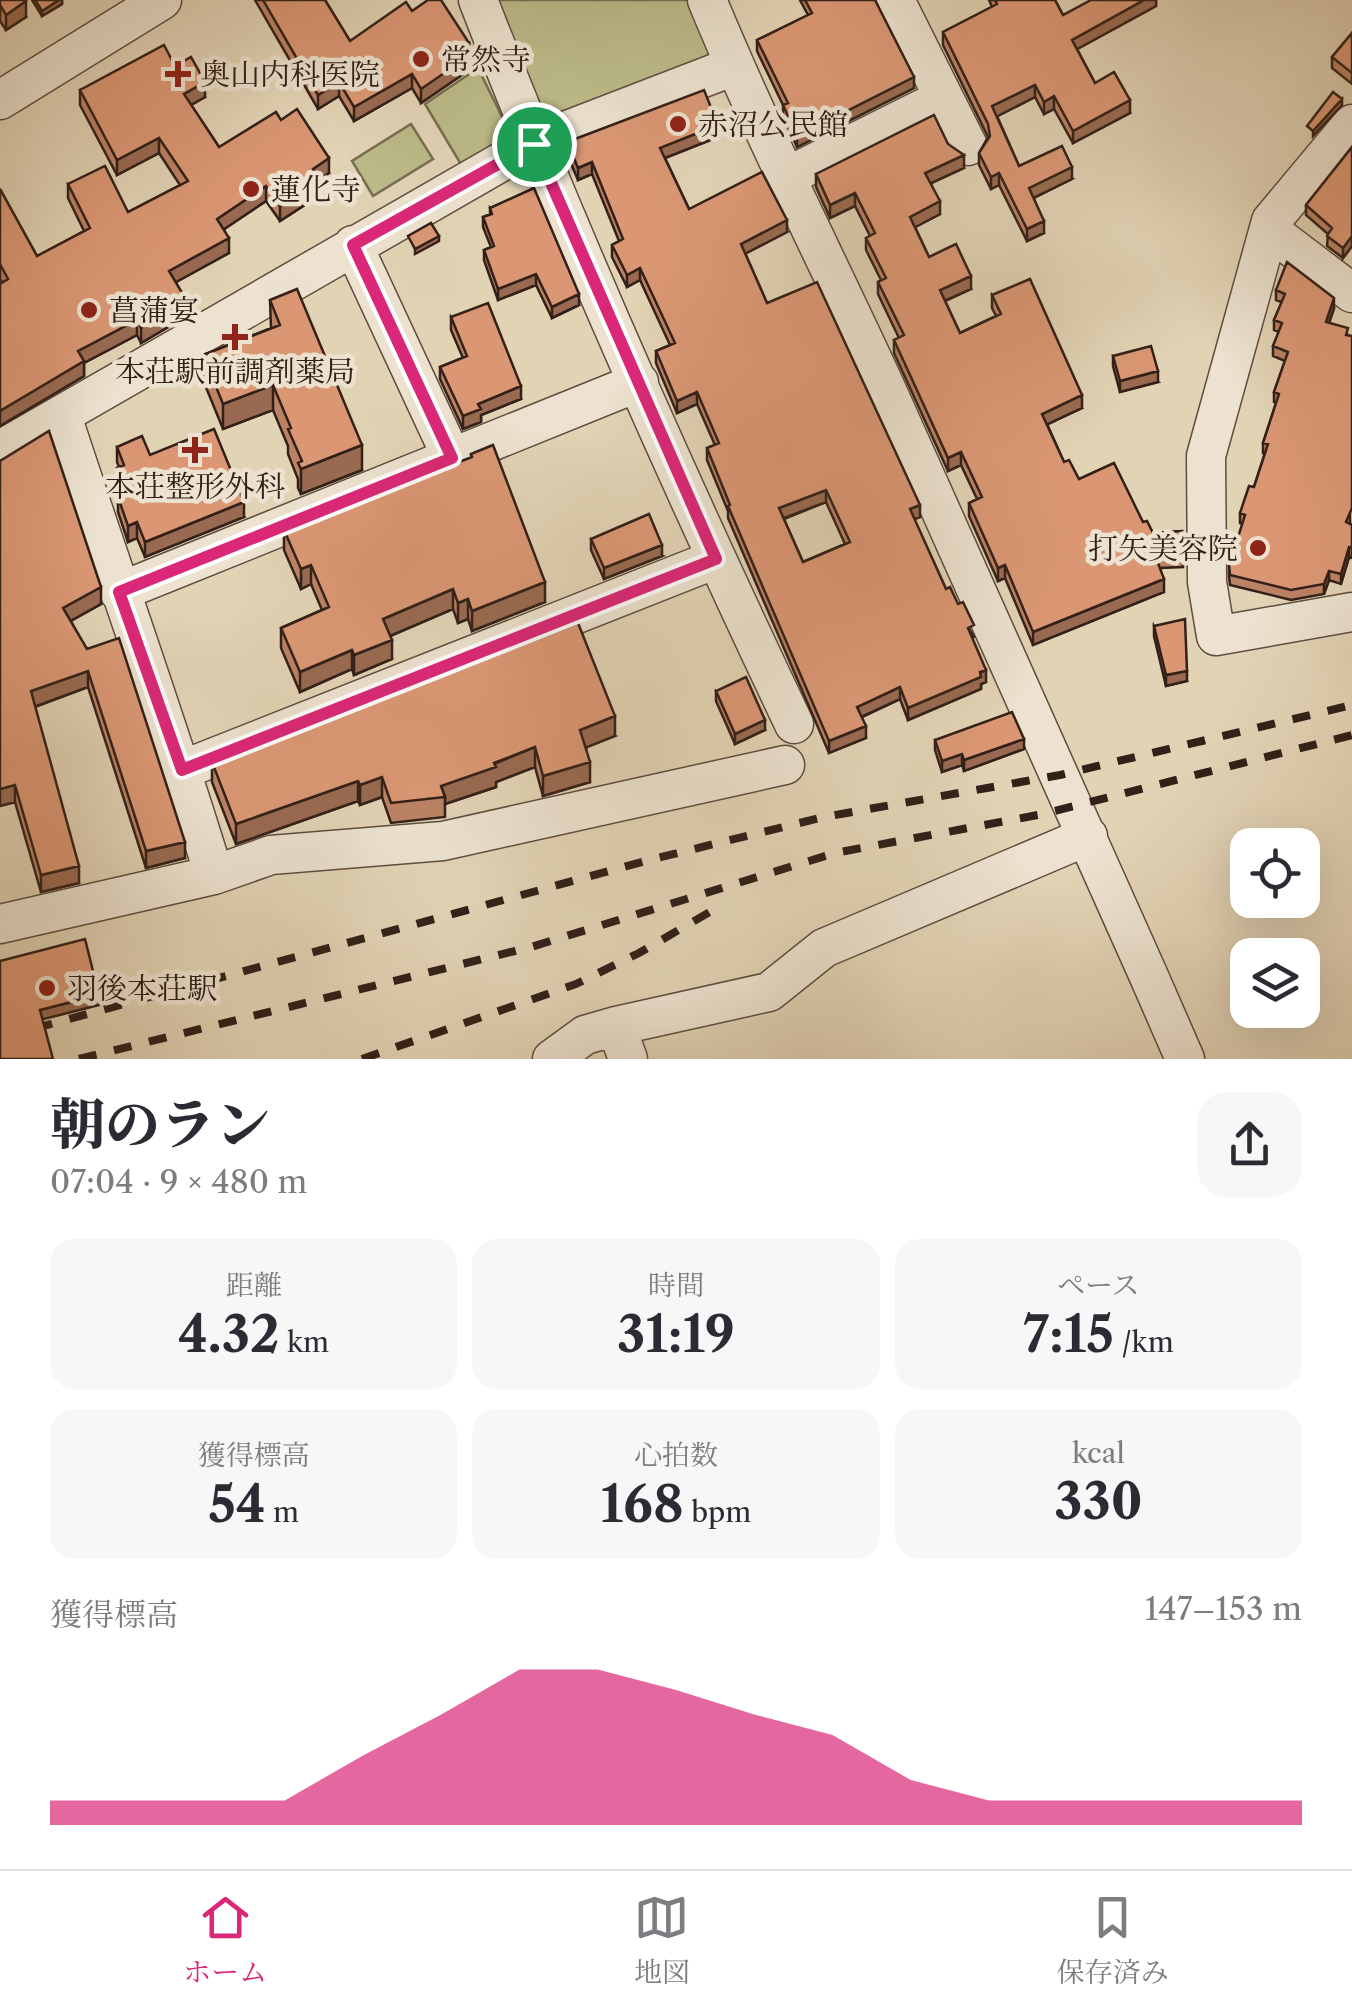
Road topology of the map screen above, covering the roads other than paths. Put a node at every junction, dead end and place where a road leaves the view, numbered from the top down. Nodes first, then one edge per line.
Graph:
1 (162, 0) edge
2 (478, 0) edge
3 (707, 0) edge
4 (895, 0) edge
5 (734, 66) junction
6 (942, 98) junction
7 (0, 100) edge
8 (1352, 124) edge
9 (534, 144) junction
10 (968, 146) dead end
11 (788, 176) junction
12 (1268, 230) junction
13 (353, 245) junction
14 (1352, 293) edge
15 (639, 382) junction
16 (62, 416) junction
17 (0, 450) edge
18 (452, 458) junction
19 (716, 559) junction
20 (119, 592) junction
21 (1352, 612) edge
22 (794, 724) dead end
23 (785, 765) dead end
24 (182, 770) junction
25 (1088, 836) junction
26 (214, 875) junction
27 (0, 924) edge
28 (622, 1042) edge
29 (552, 1059) edge
30 (1185, 1059) edge

1 - 7 street
2 - 9 street
3 - 5 street
4 - 6 street
5 - 9 street
5 - 11 street
6 - 10 street
6 - 11 street
8 - 12 street
9 - 13 street
9 - 15 street
11 - 25 street
12 - 14 street
12 - 21 street
13 - 16 street
13 - 18 street
15 - 18 street
15 - 19 street
16 - 17 street
16 - 20 street
18 - 20 street
19 - 22 street
19 - 24 street
20 - 24 street
23 - 26 street
24 - 26 street
25 - 28 street
25 - 30 street
26 - 27 street
28 - 29 street

